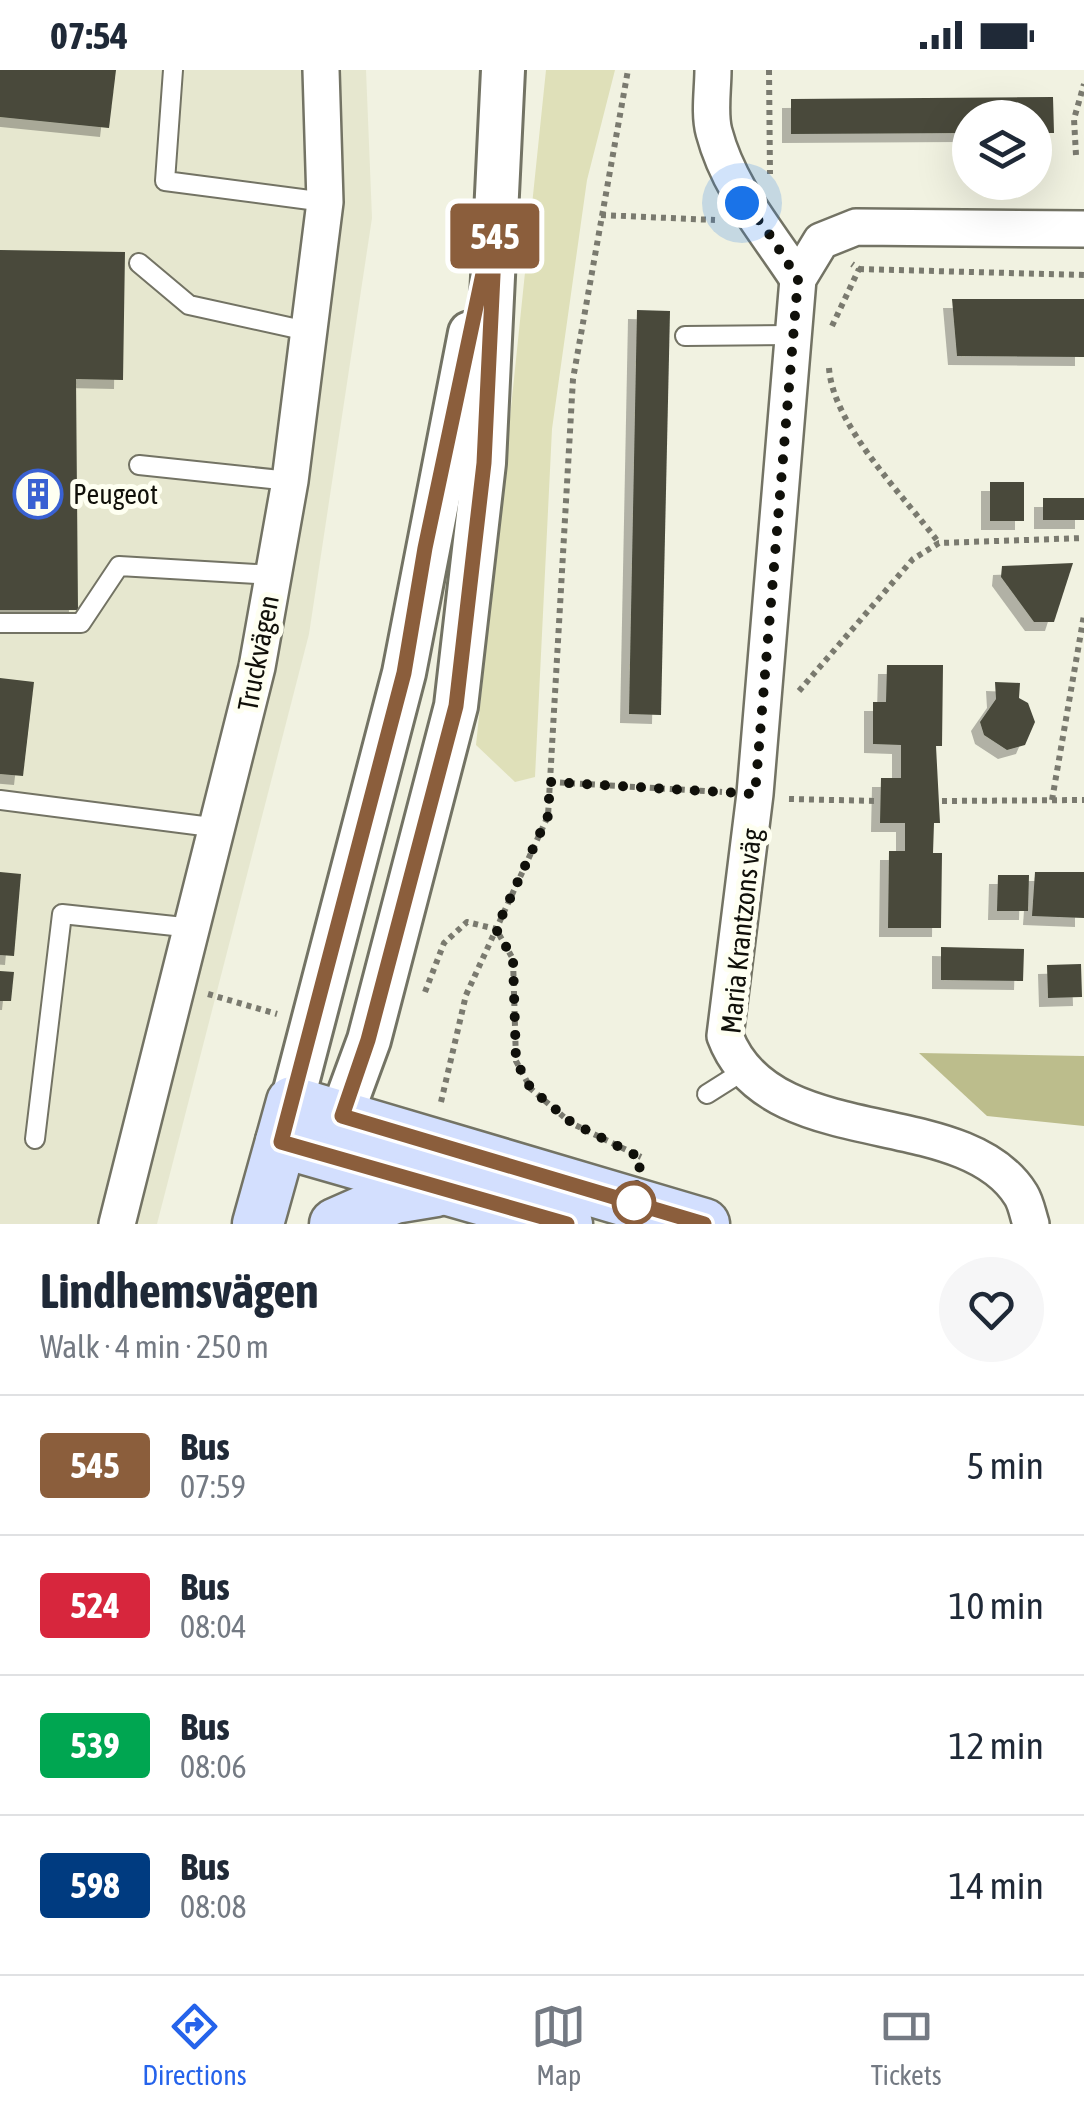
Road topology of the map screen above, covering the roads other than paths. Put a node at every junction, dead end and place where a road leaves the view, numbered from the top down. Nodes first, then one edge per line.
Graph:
1 (172, 70) edge
2 (321, 70) edge
3 (504, 70) edge
4 (713, 70) edge
5 (325, 202) junction
6 (496, 212) junction
7 (1084, 229) edge
8 (139, 263) dead end
9 (798, 279) junction
10 (307, 331) junction
11 (685, 336) dead end
12 (794, 336) junction
13 (139, 465) dead end
14 (290, 481) junction
15 (273, 576) junction
16 (0, 624) edge
17 (0, 800) edge
18 (219, 828) junction
19 (194, 928) junction
20 (746, 1070) junction
21 (707, 1094) dead end
22 (310, 1129) junction
23 (36, 1140) dead end
24 (446, 1190) junction
25 (117, 1224) edge
26 (258, 1224) edge
27 (306, 1224) edge
28 (336, 1224) edge
29 (567, 1224) edge
30 (704, 1224) edge
31 (1031, 1224) edge

1 - 5 lane
2 - 5 street, Truckvägen
3 - 6 street
4 - 9 street
5 - 10 street, Truckvägen
6 - 22 street
6 - 22 street
7 - 9 street
8 - 10 lane
9 - 12 street, Maria Krantzons väg
10 - 14 street, Truckvägen
11 - 12 lane
12 - 20 street, Maria Krantzons väg
13 - 14 lane
14 - 15 street, Truckvägen
15 - 16 lane
15 - 18 street, Truckvägen
17 - 18 lane
18 - 19 street, Truckvägen
19 - 23 lane
19 - 25 street, Truckvägen
20 - 21 lane
20 - 31 street, Maria Krantzons väg
22 - 24 main road
22 - 26 main road
22 - 27 main road
22 - 30 main road
24 - 28 main road
24 - 29 main road

